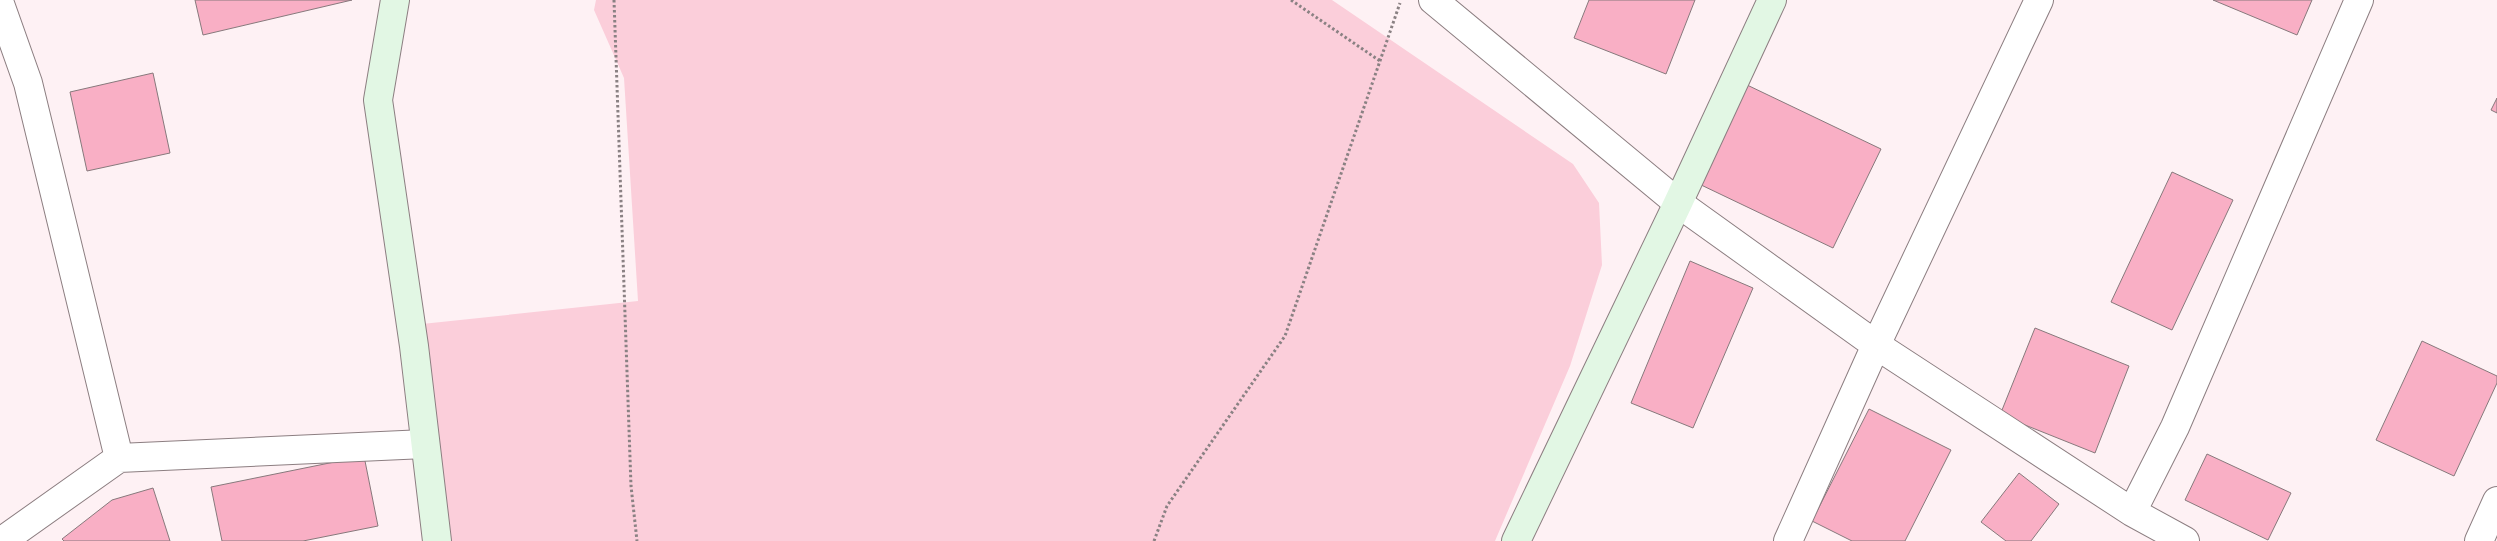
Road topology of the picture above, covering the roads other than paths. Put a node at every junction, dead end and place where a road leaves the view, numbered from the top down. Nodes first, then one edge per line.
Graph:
1 (395, 0) edge
2 (1433, 0) edge
3 (1772, 0) edge
4 (2038, 0) edge
5 (2359, 0) edge
6 (0, 4) edge
7 (1678, 203) junction
8 (1876, 344) junction
9 (425, 444) junction
10 (119, 458) junction
11 (2497, 501) edge
12 (2132, 512) junction
13 (2, 541) edge
14 (437, 541) edge
15 (1516, 541) edge
16 (1788, 541) edge
17 (2185, 541) edge
18 (2479, 541) edge

1 - 9 street
2 - 7 street
3 - 7 street
4 - 8 street
5 - 12 street
6 - 10 street
7 - 8 street
7 - 15 street
8 - 12 street
8 - 16 street
9 - 10 street
9 - 14 street
10 - 13 street
11 - 18 street
12 - 17 street

